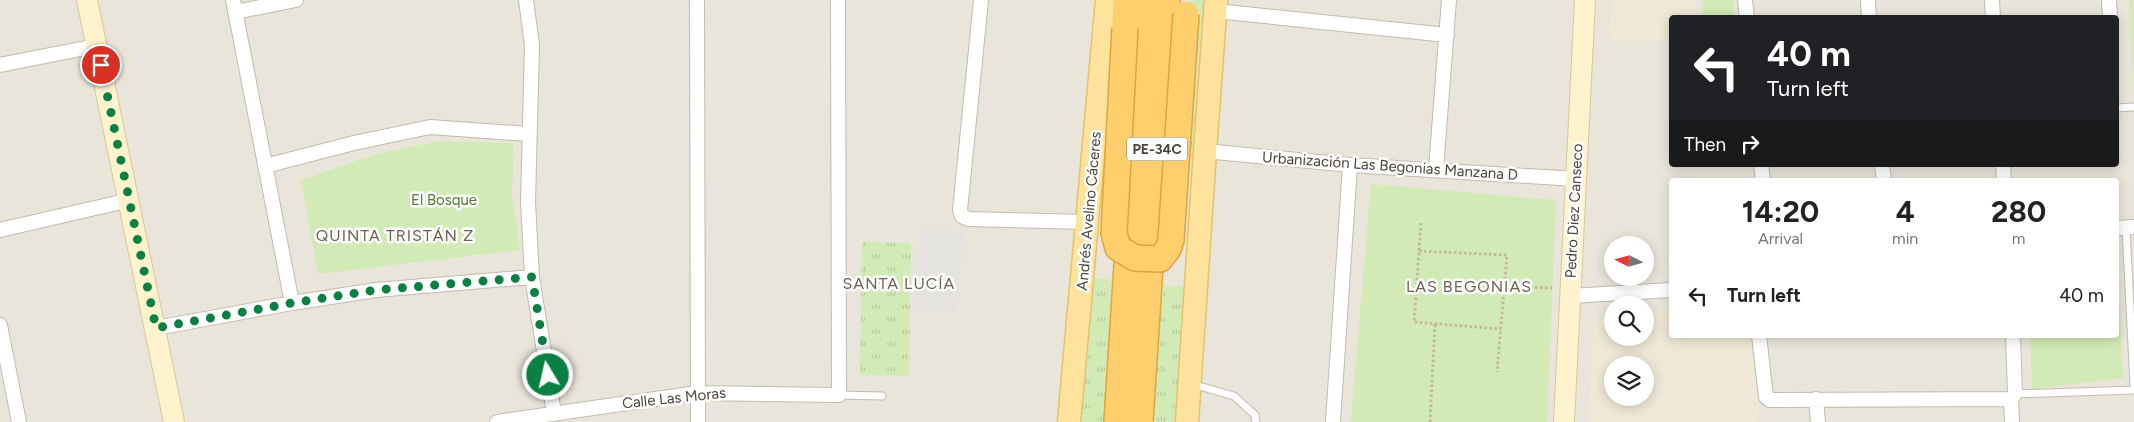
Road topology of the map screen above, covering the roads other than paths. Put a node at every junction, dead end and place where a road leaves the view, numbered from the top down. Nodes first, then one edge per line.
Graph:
1 (88, 0) edge
2 (296, 0) edge
3 (526, 0) edge
4 (696, 0) edge
5 (838, 0) edge
6 (981, 0) edge
7 (1107, 0) edge
8 (1126, 0) edge
9 (1144, 0) edge
10 (1449, 0) edge
11 (1585, 0) edge
12 (1745, 0) edge
13 (1868, 0) edge
14 (1992, 0) edge
15 (2110, 0) edge
16 (1180, 5) edge
17 (234, 6) edge
18 (1216, 6) edge
19 (1747, 15) edge
20 (1870, 15) edge
21 (1993, 15) edge
22 (2110, 15) edge
23 (1447, 35) junction
24 (96, 46) junction
25 (0, 66) edge
26 (2134, 107) edge
27 (2119, 108) edge
28 (528, 134) junction
29 (1205, 151) junction
30 (1350, 165) junction
31 (265, 166) junction
32 (1436, 169) junction
33 (1576, 179) junction
34 (130, 200) junction
35 (1088, 222) junction
36 (2125, 228) edge
37 (0, 230) edge
38 (532, 277) junction
39 (1669, 290) edge
40 (1570, 292) junction
41 (292, 303) junction
42 (0, 325) edge
43 (156, 328) junction
44 (1759, 338) edge
45 (2013, 338) edge
46 (1190, 384) junction
47 (2134, 384) edge
48 (2134, 390) edge
49 (697, 393) junction
50 (839, 395) junction
51 (882, 396) dead end
52 (2013, 396) junction
53 (1816, 398) junction
54 (554, 413) junction
55 (20, 422) edge
56 (174, 422) edge
57 (497, 422) edge
58 (698, 422) edge
59 (1069, 422) edge
60 (1117, 422) edge
61 (1140, 422) edge
62 (1187, 422) edge
63 (1256, 422) edge
64 (1333, 422) edge
65 (1564, 422) edge
66 (1818, 422) edge
67 (2012, 422) edge

1 - 24 street
2 - 17 street
3 - 28 street
4 - 49 street
5 - 50 street
6 - 35 street
7 - 35 main road, Andrés Avelino Cáceres
8 - 16 highway, bridge
9 - 60 highway, PE-34C
10 - 23 street
11 - 33 street, Pedro Diez Canseco
12 - 19 street
13 - 20 street
14 - 21 street
15 - 22 street
16 - 61 highway, PE-34C
17 - 31 street
18 - 23 street
18 - 29 main road
23 - 32 street
24 - 25 street
24 - 34 street
26 - 27 lane
28 - 31 street
28 - 38 street
29 - 30 street, Urbanización Las Begonias Manzana D
29 - 46 main road
30 - 32 street, Urbanización Las Begonias Manzana D
30 - 64 street
31 - 41 street
32 - 33 street, Urbanización Las Begonias Manzana D
33 - 40 street, Pedro Diez Canseco
34 - 37 street
34 - 43 street
35 - 59 main road, Andrés Avelino Cáceres
36 - 47 lane
38 - 41 street
38 - 54 street
39 - 40 street
40 - 65 street, Pedro Diez Canseco
41 - 43 street
42 - 55 street
43 - 56 street
44 - 53 street
45 - 52 street
46 - 62 main road
46 - 63 lane
48 - 52 lane
49 - 50 street, Calle Las Moras
49 - 54 street, Calle Las Moras
49 - 58 street
50 - 51 lane, Calle Las Moras
52 - 53 street
52 - 67 street
53 - 66 street
54 - 57 street, Calle Las Moras

